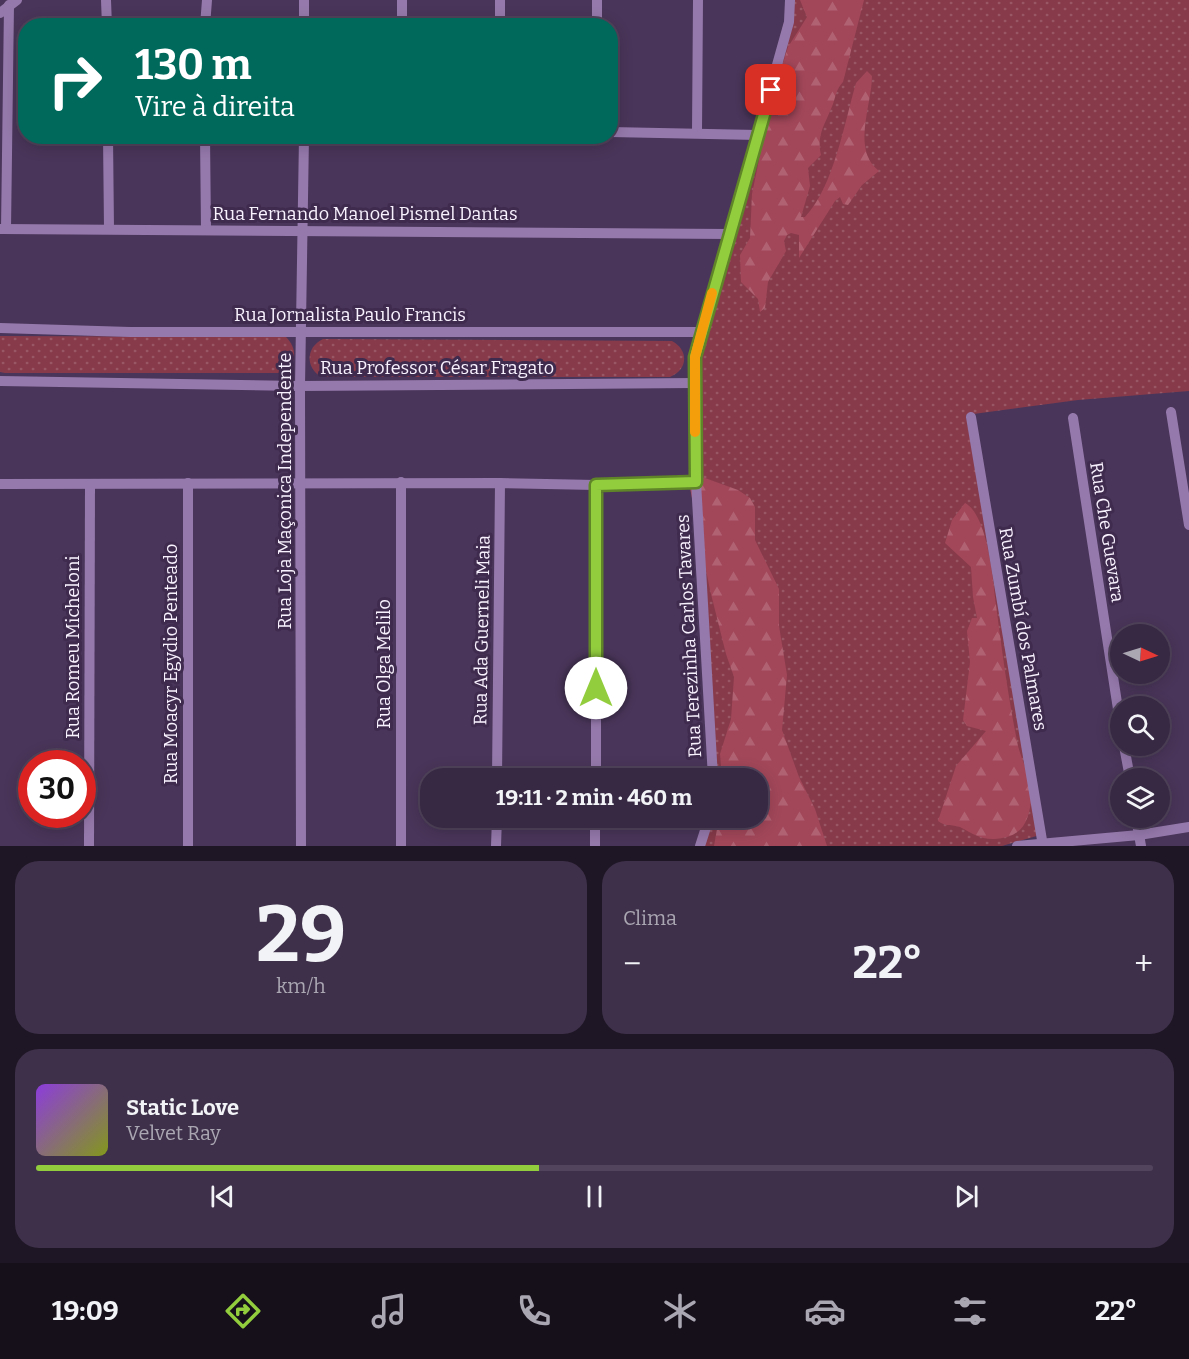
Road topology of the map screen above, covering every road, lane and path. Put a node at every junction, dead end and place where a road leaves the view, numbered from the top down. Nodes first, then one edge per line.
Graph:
1 (106, 0) edge
2 (207, 0) edge
3 (304, 0) edge
4 (402, 0) edge
5 (500, 0) edge
6 (597, 0) edge
7 (698, 0) edge
8 (790, 0) edge
9 (13, 3) edge
10 (0, 14) edge
11 (107, 18) edge
12 (206, 18) edge
13 (304, 18) edge
14 (402, 18) edge
15 (500, 18) edge
16 (597, 18) edge
17 (618, 132) edge
18 (697, 132) junction
19 (758, 135) junction
20 (108, 144) edge
21 (205, 144) edge
22 (304, 144) edge
23 (3, 229) edge
24 (109, 229) junction
25 (206, 230) junction
26 (302, 230) junction
27 (730, 234) junction
28 (0, 328) edge
29 (301, 332) junction
30 (700, 332) junction
31 (0, 381) edge
32 (694, 383) junction
33 (300, 386) junction
34 (1171, 412) dead end
35 (971, 417) dead end
36 (1073, 418) dead end
37 (401, 482) junction
38 (696, 482) junction
39 (188, 483) junction
40 (302, 483) junction
41 (500, 483) junction
42 (0, 484) edge
43 (90, 485) junction
44 (596, 485) junction
45 (1189, 525) edge
46 (1116, 696) edge
47 (496, 768) edge
48 (596, 768) edge
49 (712, 768) edge
50 (1189, 827) edge
51 (496, 828) edge
52 (596, 828) edge
53 (706, 828) edge
54 (1140, 841) edge
55 (1043, 845) edge
56 (89, 846) edge
57 (188, 846) edge
58 (301, 846) edge
59 (401, 846) edge
60 (496, 846) edge
61 (595, 846) edge
62 (700, 846) edge
63 (1017, 846) edge

1 - 11 street
2 - 12 street
3 - 13 street
4 - 14 street
5 - 15 street
6 - 16 street
7 - 18 street
8 - 19 street, Rua Terezinha Carlos Tavares
9 - 10 street
9 - 23 street
17 - 18 street
18 - 19 street
19 - 27 street, Rua Terezinha Carlos Tavares
20 - 24 street
21 - 25 street
22 - 26 street, Rua Loja Maçonica Independente
23 - 24 street, Rua Fernando Manoel Pismel Dantas
24 - 25 street, Rua Fernando Manoel Pismel Dantas
25 - 26 street, Rua Fernando Manoel Pismel Dantas
26 - 27 street, Rua Fernando Manoel Pismel Dantas
26 - 29 street, Rua Loja Maçonica Independente
27 - 30 street, Rua Terezinha Carlos Tavares
28 - 29 street, Rua Jornalista Paulo Francis
29 - 30 street, Rua Jornalista Paulo Francis
29 - 33 street, Rua Loja Maçonica Independente
30 - 32 street, Rua Terezinha Carlos Tavares
31 - 33 street, Rua Professor César Fragato
32 - 33 street, Rua Professor César Fragato
32 - 38 street, Rua Terezinha Carlos Tavares
33 - 40 street, Rua Loja Maçonica Independente
34 - 45 street
35 - 55 street, Rua Zumbí dos Palmares
36 - 46 street, Rua Che Guevara
37 - 40 street
37 - 41 street
37 - 59 street, Rua Olga Melilo
38 - 44 street
38 - 49 street, Rua Terezinha Carlos Tavares
39 - 40 street
39 - 43 street
39 - 57 street, Rua Moacyr Egydio Penteado
40 - 58 street, Rua Loja Maçonica Independente
41 - 44 street
41 - 47 street, Rua Ada Guerneli Maia
42 - 43 street
43 - 56 street, Rua Romeu Micheloni
44 - 48 street
50 - 54 street
51 - 60 street
52 - 61 street
53 - 62 street
54 - 55 street
55 - 63 street

